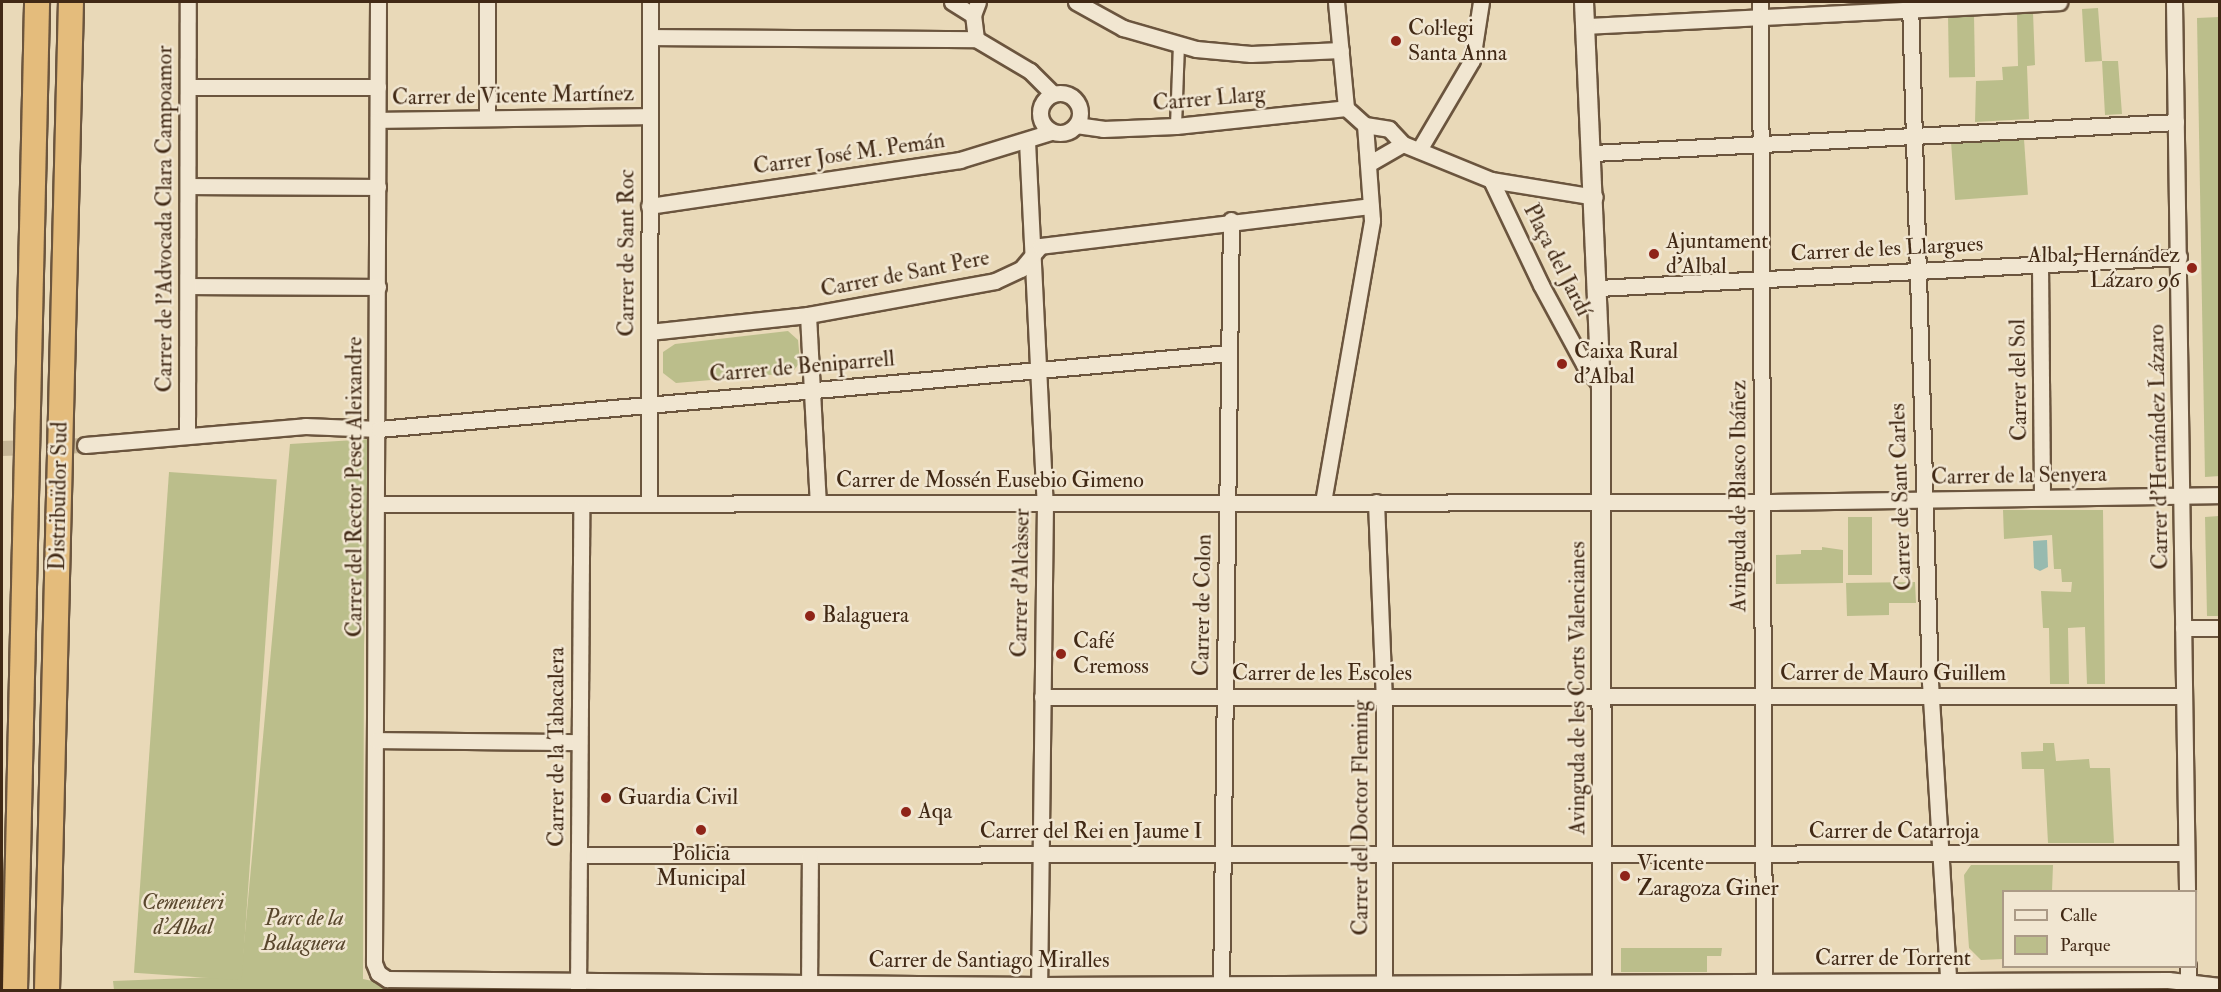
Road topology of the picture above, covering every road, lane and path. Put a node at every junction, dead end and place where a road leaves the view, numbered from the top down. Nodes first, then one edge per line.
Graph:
1 (37, 2) edge
2 (71, 2) edge
3 (188, 2) edge
4 (378, 2) edge
5 (488, 2) edge
6 (650, 2) edge
7 (952, 2) edge
8 (1076, 2) edge
9 (1336, 2) edge
10 (1481, 2) edge
11 (1584, 2) edge
12 (2059, 2) edge
13 (2174, 2) edge
14 (1910, 5) edge
15 (976, 8) edge
16 (1760, 9) edge
17 (1586, 26) junction
18 (650, 38) junction
19 (976, 39) junction
20 (1179, 45) junction
21 (1341, 50) junction
22 (188, 87) junction
23 (378, 87) junction
24 (1052, 93) junction
25 (1346, 108) junction
26 (649, 116) junction
27 (487, 118) junction
28 (378, 120) junction
29 (2176, 122) junction
30 (1076, 125) junction
31 (1365, 125) junction
32 (1176, 126) junction
33 (1051, 132) junction
34 (1913, 136) junction
35 (1028, 141) junction
36 (1402, 144) junction
37 (1760, 144) junction
38 (1419, 150) junction
39 (1593, 153) junction
40 (1370, 163) junction
41 (1491, 180) junction
42 (188, 186) junction
43 (378, 187) junction
44 (1595, 197) junction
45 (649, 206) junction
46 (1371, 206) junction
47 (1231, 220) junction
48 (1031, 256) junction
49 (2179, 257) junction
50 (2040, 264) junction
51 (1918, 270) junction
52 (1761, 279) junction
53 (188, 286) junction
54 (378, 287) junction
55 (1598, 288) junction
56 (808, 315) junction
57 (650, 332) junction
58 (1229, 353) junction
59 (1037, 369) junction
60 (1601, 385) junction
61 (812, 388) junction
62 (649, 404) junction
63 (379, 429) junction
64 (187, 436) junction
65 (84, 445) tunnel mouth
66 (2220, 495) edge
67 (2183, 496) junction
68 (2042, 497) junction
69 (1923, 500) junction
70 (1760, 501) junction
71 (1227, 502) junction
72 (1323, 502) junction
73 (1376, 502) junction
74 (1602, 502) junction
75 (818, 503) junction
76 (1045, 503) junction
77 (378, 504) junction
78 (581, 504) junction
79 (649, 504) junction
80 (2183, 628) junction
81 (2220, 628) edge
82 (1930, 695) junction
83 (1224, 696) junction
84 (1764, 696) junction
85 (2184, 696) junction
86 (1042, 697) junction
87 (1602, 697) junction
88 (1384, 698) junction
89 (376, 740) junction
90 (579, 742) junction
91 (1384, 853) junction
92 (2187, 853) junction
93 (1040, 854) junction
94 (579, 855) junction
95 (810, 855) junction
96 (1222, 855) junction
97 (1763, 855) junction
98 (1941, 855) junction
99 (1602, 856) junction
100 (2187, 890) edge
101 (2188, 968) edge
102 (378, 973) joint
103 (422, 985) edge
104 (578, 985) edge
105 (809, 986) edge
106 (1384, 986) edge
107 (1949, 986) edge
108 (2220, 986) edge
109 (1221, 987) edge
110 (1602, 987) edge
111 (1764, 987) edge
112 (2188, 987) edge
113 (1039, 988) edge
114 (15, 990) edge
115 (48, 990) edge

1 - 114 highway, Distribuïdor Sud
2 - 115 highway, Distribuïdor Sud
3 - 22 street, Carrer de l'Advocada Clara Campoamor
4 - 23 street, Carrer del Rector Peset Aleixandre
5 - 27 street
6 - 18 street, Carrer de Sant Roc
7 - 15 street
8 - 20 street
9 - 21 street
10 - 38 street
11 - 17 street
12 - 14 street
13 - 29 street, Carrer d'Hernández Lázaro
14 - 16 street
14 - 34 street, Carrer de Sant Carles
15 - 19 street
16 - 17 street
16 - 37 street, Avinguda de Blasco Ibáñez
17 - 39 street
18 - 19 street
18 - 26 street, Carrer de Sant Roc
19 - 24 street
20 - 21 street
20 - 32 street
21 - 25 street
22 - 23 street
22 - 42 street, Carrer de l'Advocada Clara Campoamor
23 - 28 street, Carrer del Rector Peset Aleixandre
24 - 30 street
24 - 33 street
25 - 31 street
25 - 32 street, Carrer Llarg
26 - 27 street, Carrer de Vicente Martínez
26 - 45 street, Carrer de Sant Roc
27 - 28 street, Carrer de Vicente Martínez
28 - 43 street, Carrer del Rector Peset Aleixandre
29 - 34 street
29 - 49 street, Carrer d'Hernández Lázaro
30 - 32 street, Carrer Llarg
30 - 33 street
31 - 36 street
31 - 40 street
33 - 35 street, Carrer José M. Pemán
34 - 37 street
34 - 51 street, Carrer de Sant Carles
35 - 45 street, Carrer José M. Pemán
35 - 48 street, Carrer d'Alcàsser
36 - 38 street
36 - 40 street
37 - 39 street
37 - 52 street, Avinguda de Blasco Ibáñez
38 - 41 street
39 - 44 street
40 - 46 street
41 - 44 street, Plaça del Jardí
41 - 60 street, Plaça del Jardí
42 - 43 street
42 - 53 street, Carrer de l'Advocada Clara Campoamor
43 - 54 street, Carrer del Rector Peset Aleixandre
44 - 55 street, Plaça del Jardí
45 - 57 street, Carrer de Sant Roc
46 - 47 street, Carrer de Sant Pere
46 - 72 street
47 - 48 street, Carrer de Sant Pere
47 - 58 street, Carrer de Colon
48 - 56 street, Carrer de Sant Pere
48 - 59 street, Carrer d'Alcàsser
49 - 50 street, Carrer de les Llargues
49 - 67 street, Carrer d'Hernández Lázaro
50 - 51 street, Carrer de les Llargues
50 - 68 street, Carrer del Sol
51 - 52 street, Carrer de les Llargues
51 - 69 street, Carrer de Sant Carles
52 - 55 street, Carrer de les Llargues
52 - 70 street, Avinguda de Blasco Ibáñez
53 - 54 street
53 - 64 street, Carrer de l'Advocada Clara Campoamor
54 - 63 street, Carrer del Rector Peset Aleixandre
55 - 60 street, Plaça del Jardí
56 - 57 street, Carrer de Sant Pere
56 - 61 street
57 - 62 street, Carrer de Sant Roc
58 - 59 street, Carrer de Beniparrell
58 - 71 street, Carrer de Colon
59 - 61 street, Carrer de Beniparrell
59 - 76 street, Carrer d'Alcàsser
60 - 74 street, Avinguda de les Corts Valencianes
61 - 62 street, Carrer de Beniparrell
61 - 75 street
62 - 63 street, Carrer de Beniparrell
62 - 79 street, Carrer de Sant Roc
63 - 64 street, Carrer de Beniparrell
63 - 77 street, Carrer del Rector Peset Aleixandre
64 - 65 street, Carrer de Beniparrell
66 - 67 street, Carrer de la Senyera
67 - 68 street, Carrer de la Senyera
67 - 80 street, Carrer d'Hernández Lázaro
68 - 69 street, Carrer de la Senyera
69 - 70 street, Carrer de la Senyera
69 - 82 street, Carrer de Sant Carles
70 - 74 street, Carrer de la Senyera
70 - 84 street, Avinguda de Blasco Ibáñez
71 - 72 street, Carrer de Mossén Eusebio Gimeno
71 - 76 street, Carrer de Mossén Eusebio Gimeno
71 - 83 street, Carrer de Colon
72 - 73 street, Carrer de Mossén Eusebio Gimeno
73 - 74 street, Carrer de Mossén Eusebio Gimeno
73 - 88 street, Carrer del Doctor Fleming
74 - 87 street, Avinguda de les Corts Valencianes
75 - 76 street, Carrer de Mossén Eusebio Gimeno
75 - 79 street, Carrer de Mossén Eusebio Gimeno
76 - 86 street, Carrer d'Alcàsser
77 - 78 street, Carrer de Mossén Eusebio Gimeno
77 - 89 street, Carrer del Rector Peset Aleixandre
78 - 79 street, Carrer de Mossén Eusebio Gimeno
78 - 90 street, Carrer de la Tabacalera
80 - 81 street
80 - 85 street, Carrer d'Hernández Lázaro
82 - 84 street, Carrer de Mauro Guillem
82 - 85 street, Carrer de Mauro Guillem
82 - 98 street, Carrer de Sant Carles
83 - 86 street, Carrer de les Escoles
83 - 88 street, Carrer de les Escoles
83 - 96 street, Carrer de Colon
84 - 87 street, Carrer de Mauro Guillem
84 - 97 street, Avinguda de Blasco Ibáñez
85 - 92 street, Carrer d'Hernández Lázaro
86 - 93 street, Carrer d'Alcàsser
87 - 88 street, Carrer de les Escoles
87 - 99 street, Avinguda de les Corts Valencianes
88 - 91 street, Carrer del Doctor Fleming
89 - 90 street
89 - 102 street, Carrer del Rector Peset Aleixandre
90 - 94 street, Carrer de la Tabacalera
91 - 96 street, Carrer del Rei en Jaume I
91 - 99 street, Carrer del Rei en Jaume I
91 - 106 street, Carrer del Doctor Fleming
92 - 98 street, Carrer de Catarroja
92 - 100 street, Carrer d'Hernández Lázaro
93 - 95 street, Carrer del Rei en Jaume I
93 - 96 street, Carrer del Rei en Jaume I
93 - 113 street, Carrer d'Alcàsser
94 - 95 street, Carrer del Rei en Jaume I
94 - 104 street, Carrer de la Tabacalera
95 - 105 street
96 - 109 street, Carrer de Colon
97 - 98 street, Carrer de Catarroja
97 - 99 street, Carrer de Catarroja
97 - 111 street, Avinguda de Blasco Ibáñez
98 - 107 street, Carrer de Sant Carles
99 - 110 street, Avinguda de les Corts Valencianes
101 - 112 street
102 - 103 street, Carrer de Santiago Miralles
103 - 104 street, Carrer de Santiago Miralles
104 - 105 street, Carrer de Santiago Miralles
105 - 113 street, Carrer de Santiago Miralles
106 - 109 street, Carrer de Santiago Miralles
106 - 110 street, Carrer de Santiago Miralles
107 - 111 street, Carrer de Torrent
107 - 112 street, Carrer de Torrent
108 - 112 street, Carrer de Torrent
109 - 113 street, Carrer de Santiago Miralles
110 - 111 street, Carrer de Torrent

